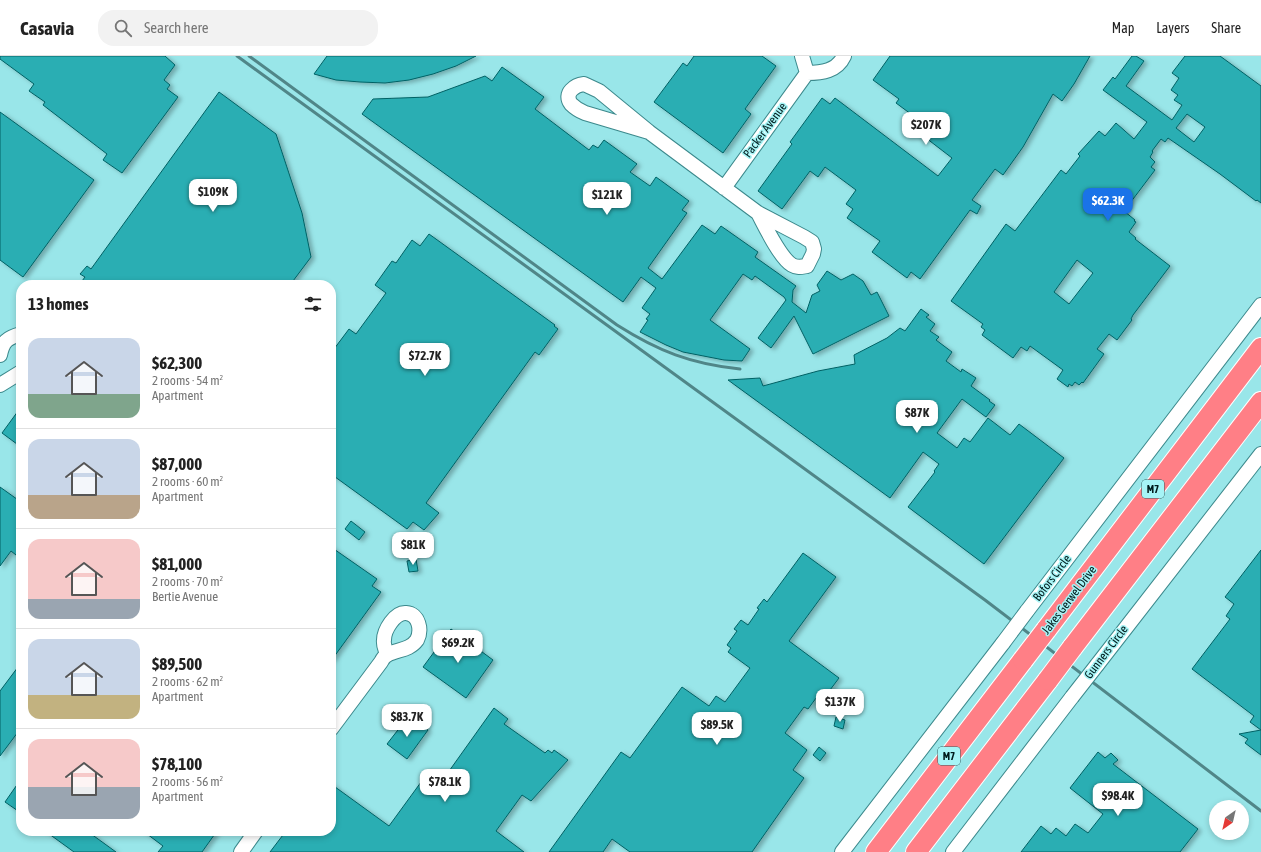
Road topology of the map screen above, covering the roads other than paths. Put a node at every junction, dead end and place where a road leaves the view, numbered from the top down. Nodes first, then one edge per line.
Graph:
1 (802, 56) edge
2 (844, 56) edge
3 (807, 73) junction
4 (649, 132) junction
5 (724, 188) junction
6 (758, 213) dead end
7 (1261, 305) edge
8 (16, 336) edge
9 (1261, 348) edge
10 (0, 355) edge
11 (16, 374) edge
12 (0, 380) edge
13 (1261, 402) edge
14 (1261, 454) edge
15 (387, 655) dead end
16 (336, 722) edge
17 (252, 836) edge
18 (241, 852) edge
19 (842, 852) edge
20 (876, 852) edge
21 (916, 852) edge
22 (953, 852) edge

1 - 3 street
2 - 3 street
3 - 5 street, Packer Avenue
4 - 4 street
4 - 5 street
5 - 6 street
7 - 19 street, Bofors Circle, bridge
8 - 10 street
9 - 20 highway, Jakes Gerwel Drive / M7, bridge
11 - 12 street
13 - 21 highway, bridge
14 - 22 street, Gunners Circle, bridge
15 - 16 street
17 - 18 street

